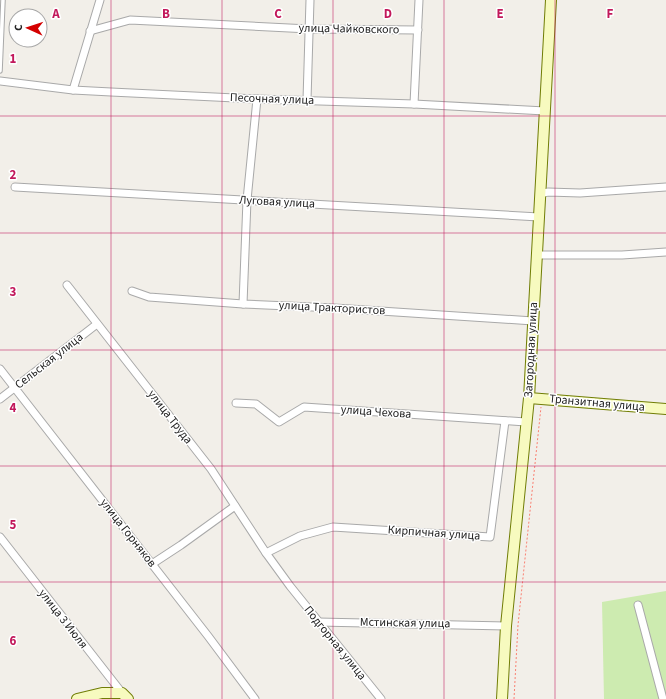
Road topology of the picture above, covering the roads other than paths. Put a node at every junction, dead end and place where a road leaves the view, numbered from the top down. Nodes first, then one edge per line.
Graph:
1 (3, 0) edge
2 (100, 0) edge
3 (310, 0) edge
4 (419, 0) edge
5 (551, 0) edge
6 (309, 29) junction
7 (418, 30) junction
8 (90, 31) junction
9 (0, 71) edge
10 (0, 81) edge
11 (73, 90) junction
12 (257, 99) junction
13 (307, 100) junction
14 (414, 104) junction
15 (545, 112) junction
16 (15, 187) dead end
17 (666, 187) edge
18 (540, 194) junction
19 (247, 200) junction
20 (539, 217) junction
21 (666, 252) edge
22 (537, 255) junction
23 (68, 285) dead end
24 (132, 291) dead end
25 (243, 304) junction
26 (533, 321) junction
27 (97, 324) junction
28 (0, 369) edge
29 (14, 387) junction
30 (529, 398) junction
31 (0, 399) edge
32 (236, 403) dead end
33 (666, 409) edge
34 (505, 421) junction
35 (526, 422) junction
36 (235, 506) junction
37 (0, 538) edge
38 (266, 553) junction
39 (152, 564) junction
40 (638, 605) dead end
41 (318, 622) junction
42 (506, 626) junction
43 (125, 696) edge
44 (77, 699) edge
45 (255, 699) edge
46 (381, 699) edge
47 (502, 699) edge
48 (663, 699) edge

1 - 9 lane
2 - 8 street
3 - 6 street
4 - 7 street
5 - 15 street, Загородная улица
6 - 7 street, улица Чайковского
6 - 8 street, улица Чайковского
6 - 13 street
7 - 14 street
8 - 11 street
10 - 11 street, Песочная улица
11 - 12 street, Песочная улица
12 - 13 street, Песочная улица
12 - 19 street
13 - 14 street, Песочная улица
14 - 15 street, Песочная улица
15 - 18 street, Загородная улица
16 - 19 street, Луговая улица
17 - 18 street
18 - 20 street, Загородная улица
19 - 20 street, Луговая улица
19 - 25 street
20 - 22 street, Загородная улица
21 - 22 street
22 - 26 street, Загородная улица
23 - 27 street, улица Труда
24 - 25 street, улица Трактористов
25 - 26 street, улица Трактористов
26 - 30 street, Загородная улица
27 - 29 street, Сельская улица
27 - 36 street, улица Труда
28 - 29 street, улица Горняков
29 - 31 street, Сельская улица
29 - 39 street, улица Горняков
30 - 33 street, Транзитная улица
30 - 35 street, Загородная улица
32 - 34 street, улица Чехова
34 - 35 street, улица Чехова
34 - 38 street, Кирпичная улица
35 - 42 street, Загородная улица
36 - 38 street, улица Труда
36 - 39 street
37 - 43 street, улица 3 Июля
38 - 41 street, Подгорная улица
39 - 45 street, улица Горняков
40 - 48 street
41 - 42 street, Мстинская улица
41 - 46 street, Подгорная улица
42 - 47 street, Загородная улица
43 - 44 street

